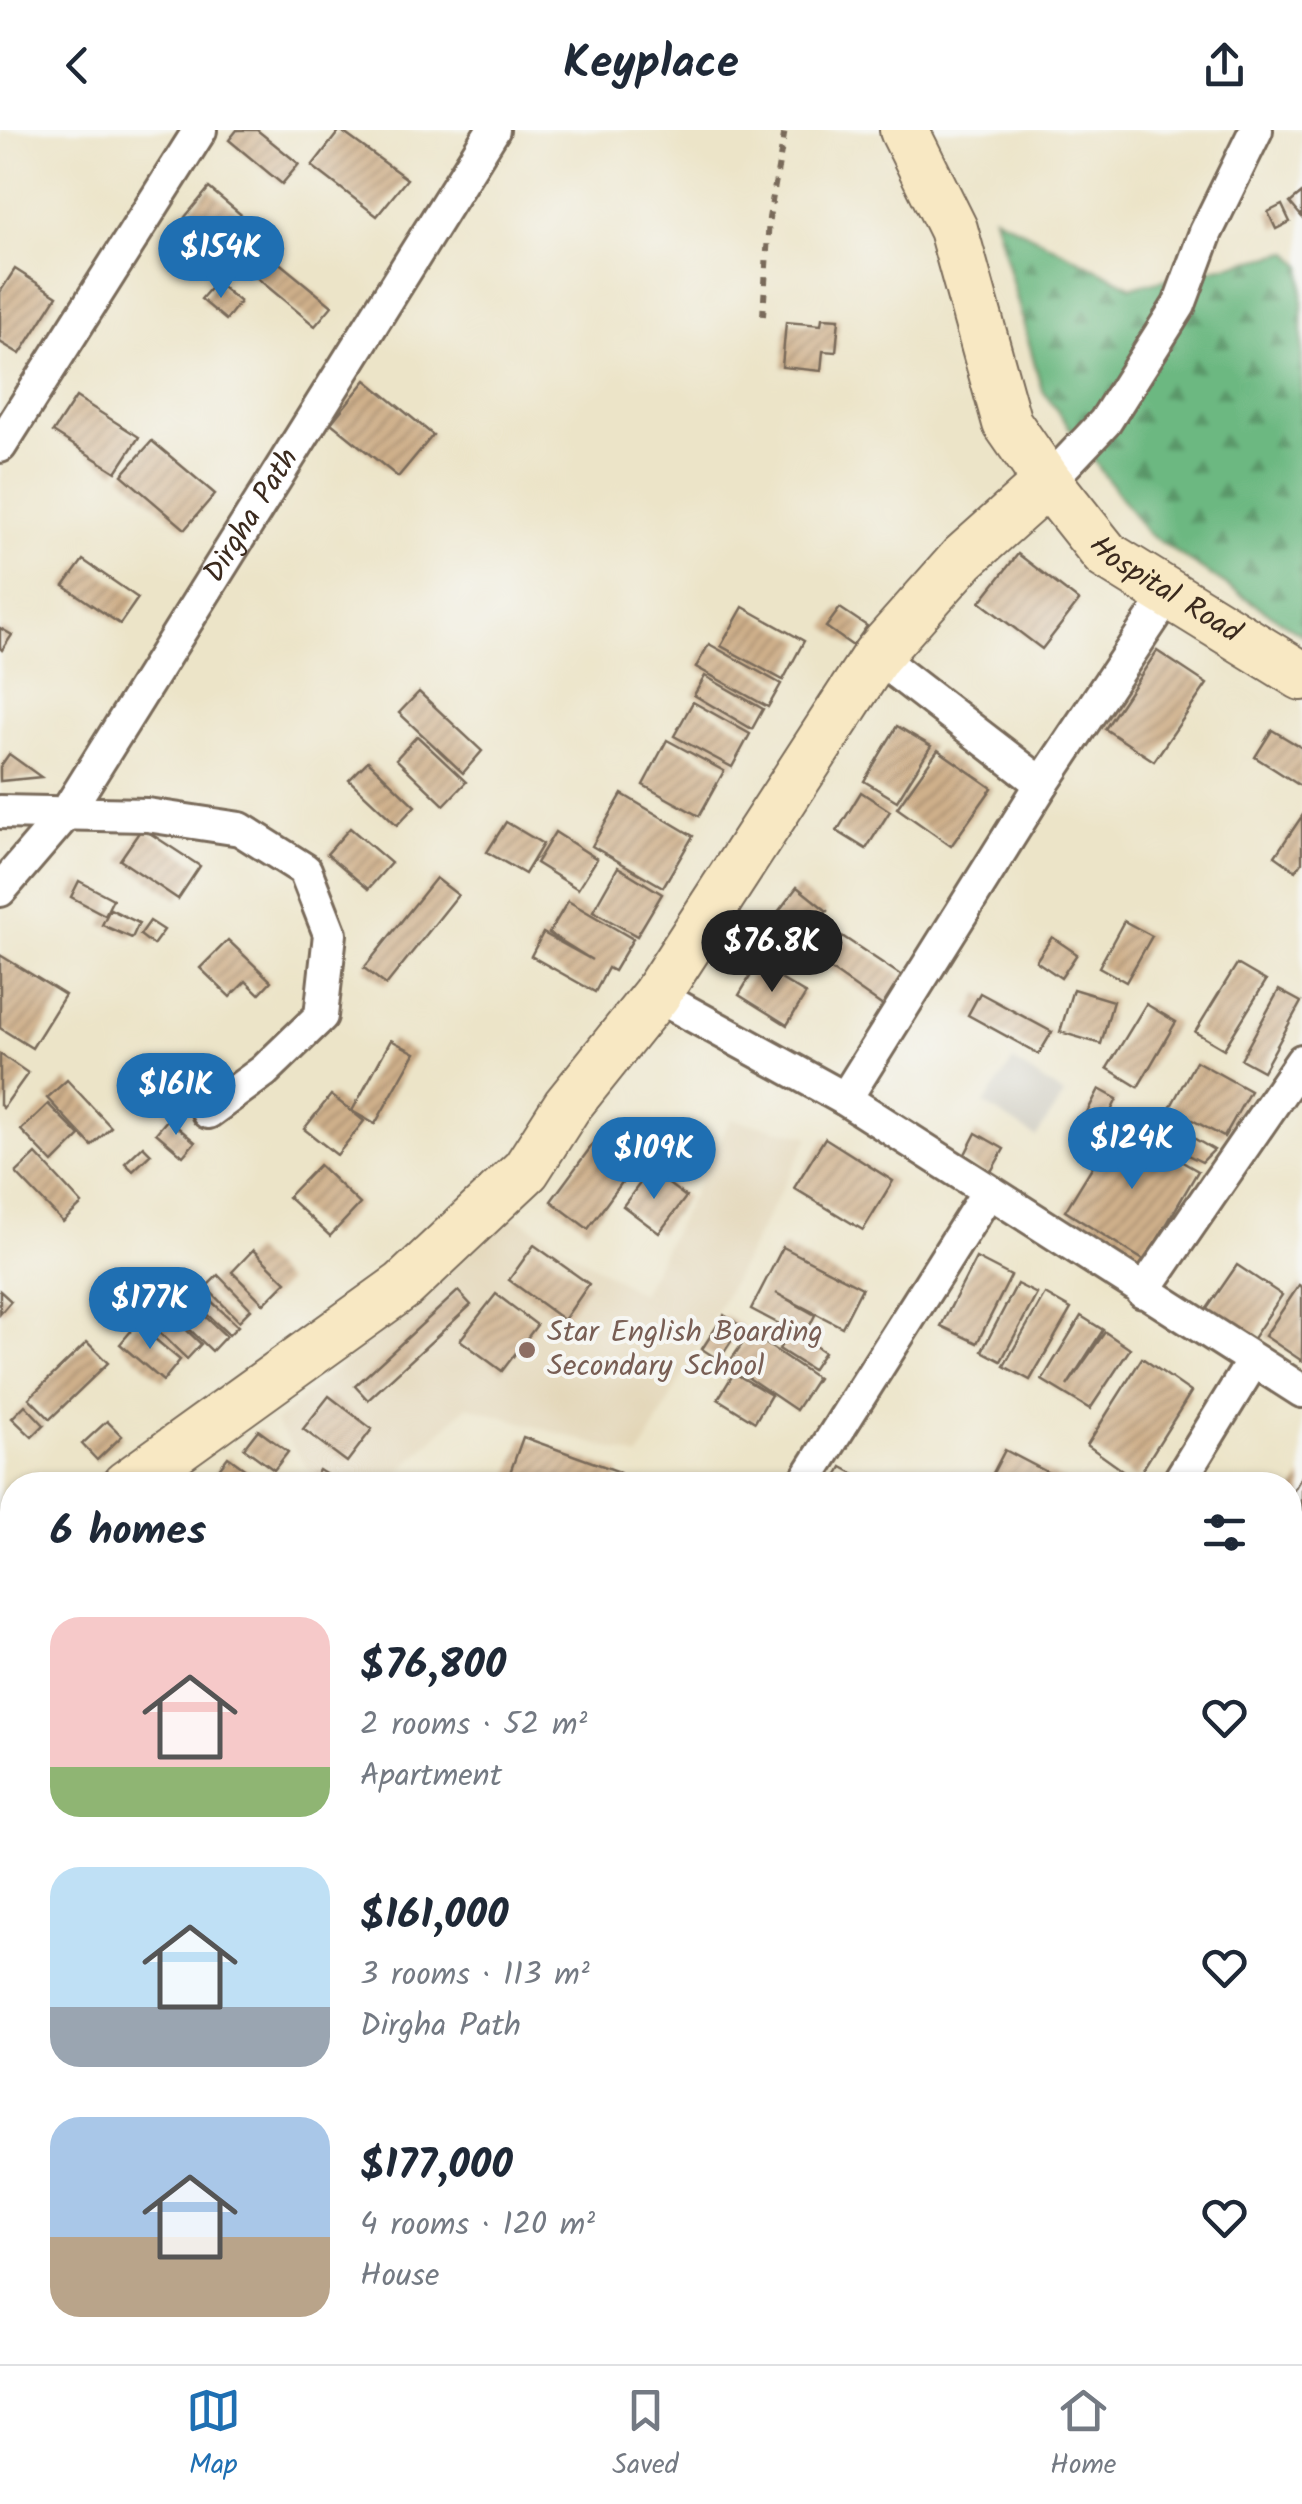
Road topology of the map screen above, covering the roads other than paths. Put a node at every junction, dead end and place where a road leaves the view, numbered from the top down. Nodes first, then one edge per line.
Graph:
1 (200, 130) edge
2 (492, 130) edge
3 (904, 130) edge
4 (1256, 130) edge
5 (0, 446) edge
6 (1048, 482) junction
7 (1169, 594) junction
8 (876, 656) junction
9 (1302, 676) edge
10 (1042, 784) junction
11 (0, 812) edge
12 (67, 812) junction
13 (0, 890) edge
14 (656, 995) junction
15 (1302, 1061) edge
16 (846, 1099) junction
17 (208, 1112) dead end
18 (988, 1192) junction
19 (1143, 1292) junction
20 (1253, 1361) junction
21 (1302, 1392) edge
22 (144, 1472) edge
23 (811, 1472) edge
24 (1185, 1472) edge

1 - 5 street
2 - 12 street, Dirgha Path
3 - 6 street, Hospital Road
4 - 6 street
6 - 7 street, Hospital Road
6 - 8 street
7 - 9 street, Hospital Road
7 - 10 street
8 - 10 street
8 - 14 street
10 - 16 street
11 - 12 street
12 - 13 street, Dirgha Path
12 - 17 street
14 - 16 street
14 - 22 street
15 - 19 street
16 - 18 street
18 - 19 street
18 - 23 street
19 - 20 street
20 - 21 street
20 - 24 street

